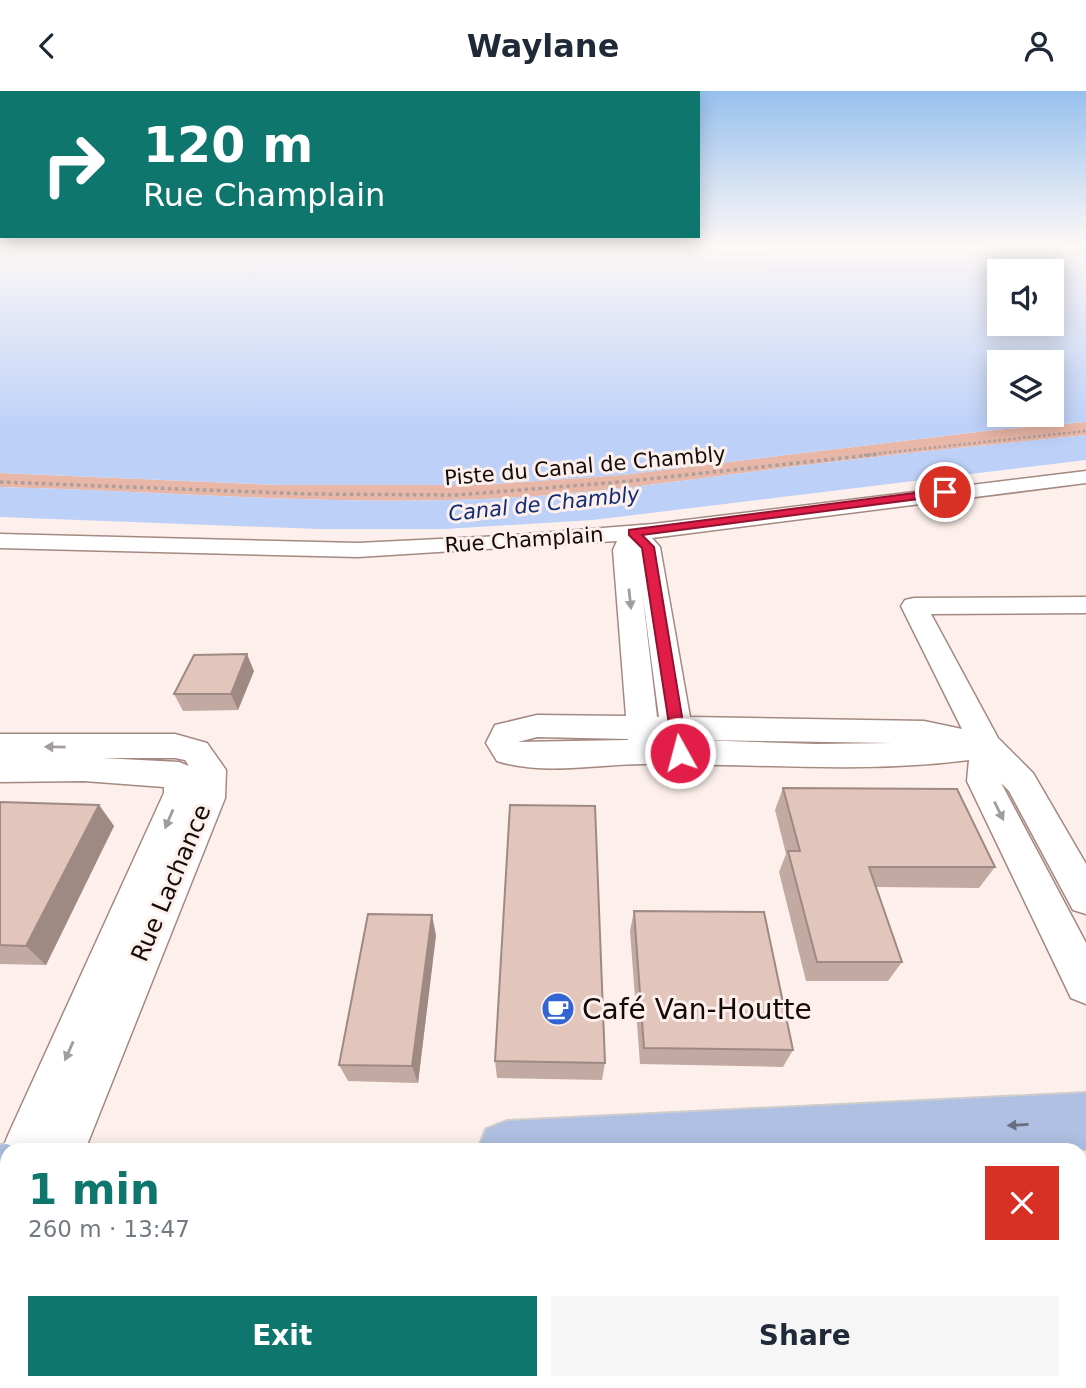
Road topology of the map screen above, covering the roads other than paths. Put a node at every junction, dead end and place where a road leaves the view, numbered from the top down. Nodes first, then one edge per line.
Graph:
1 (1086, 477) edge
2 (633, 533) junction
3 (0, 541) edge
4 (1086, 605) edge
5 (678, 740) junction
6 (0, 746) edge
7 (986, 746) junction
8 (90, 758) junction
9 (0, 769) edge
10 (1079, 876) edge
11 (1035, 883) junction
12 (1086, 984) edge
13 (100, 1016) junction
14 (1086, 1121) edge
15 (30, 1143) edge
16 (63, 1143) edge
17 (647, 1143) edge

1 - 2 street, Rue Champlain
2 - 3 street, Rue Champlain
2 - 5 street
2 -> 5 street
4 - 7 street
5 - 7 street
8 -> 6 street, Rue Lachance
7 - 10 street
7 -> 11 street
8 - 9 street, Rue Lachance
8 - 13 street, Rue Lachance
10 - 11 street
11 - 12 street
13 -> 15 street, Rue Lachance
13 - 16 street, Rue Lachance
14 -> 17 main road

